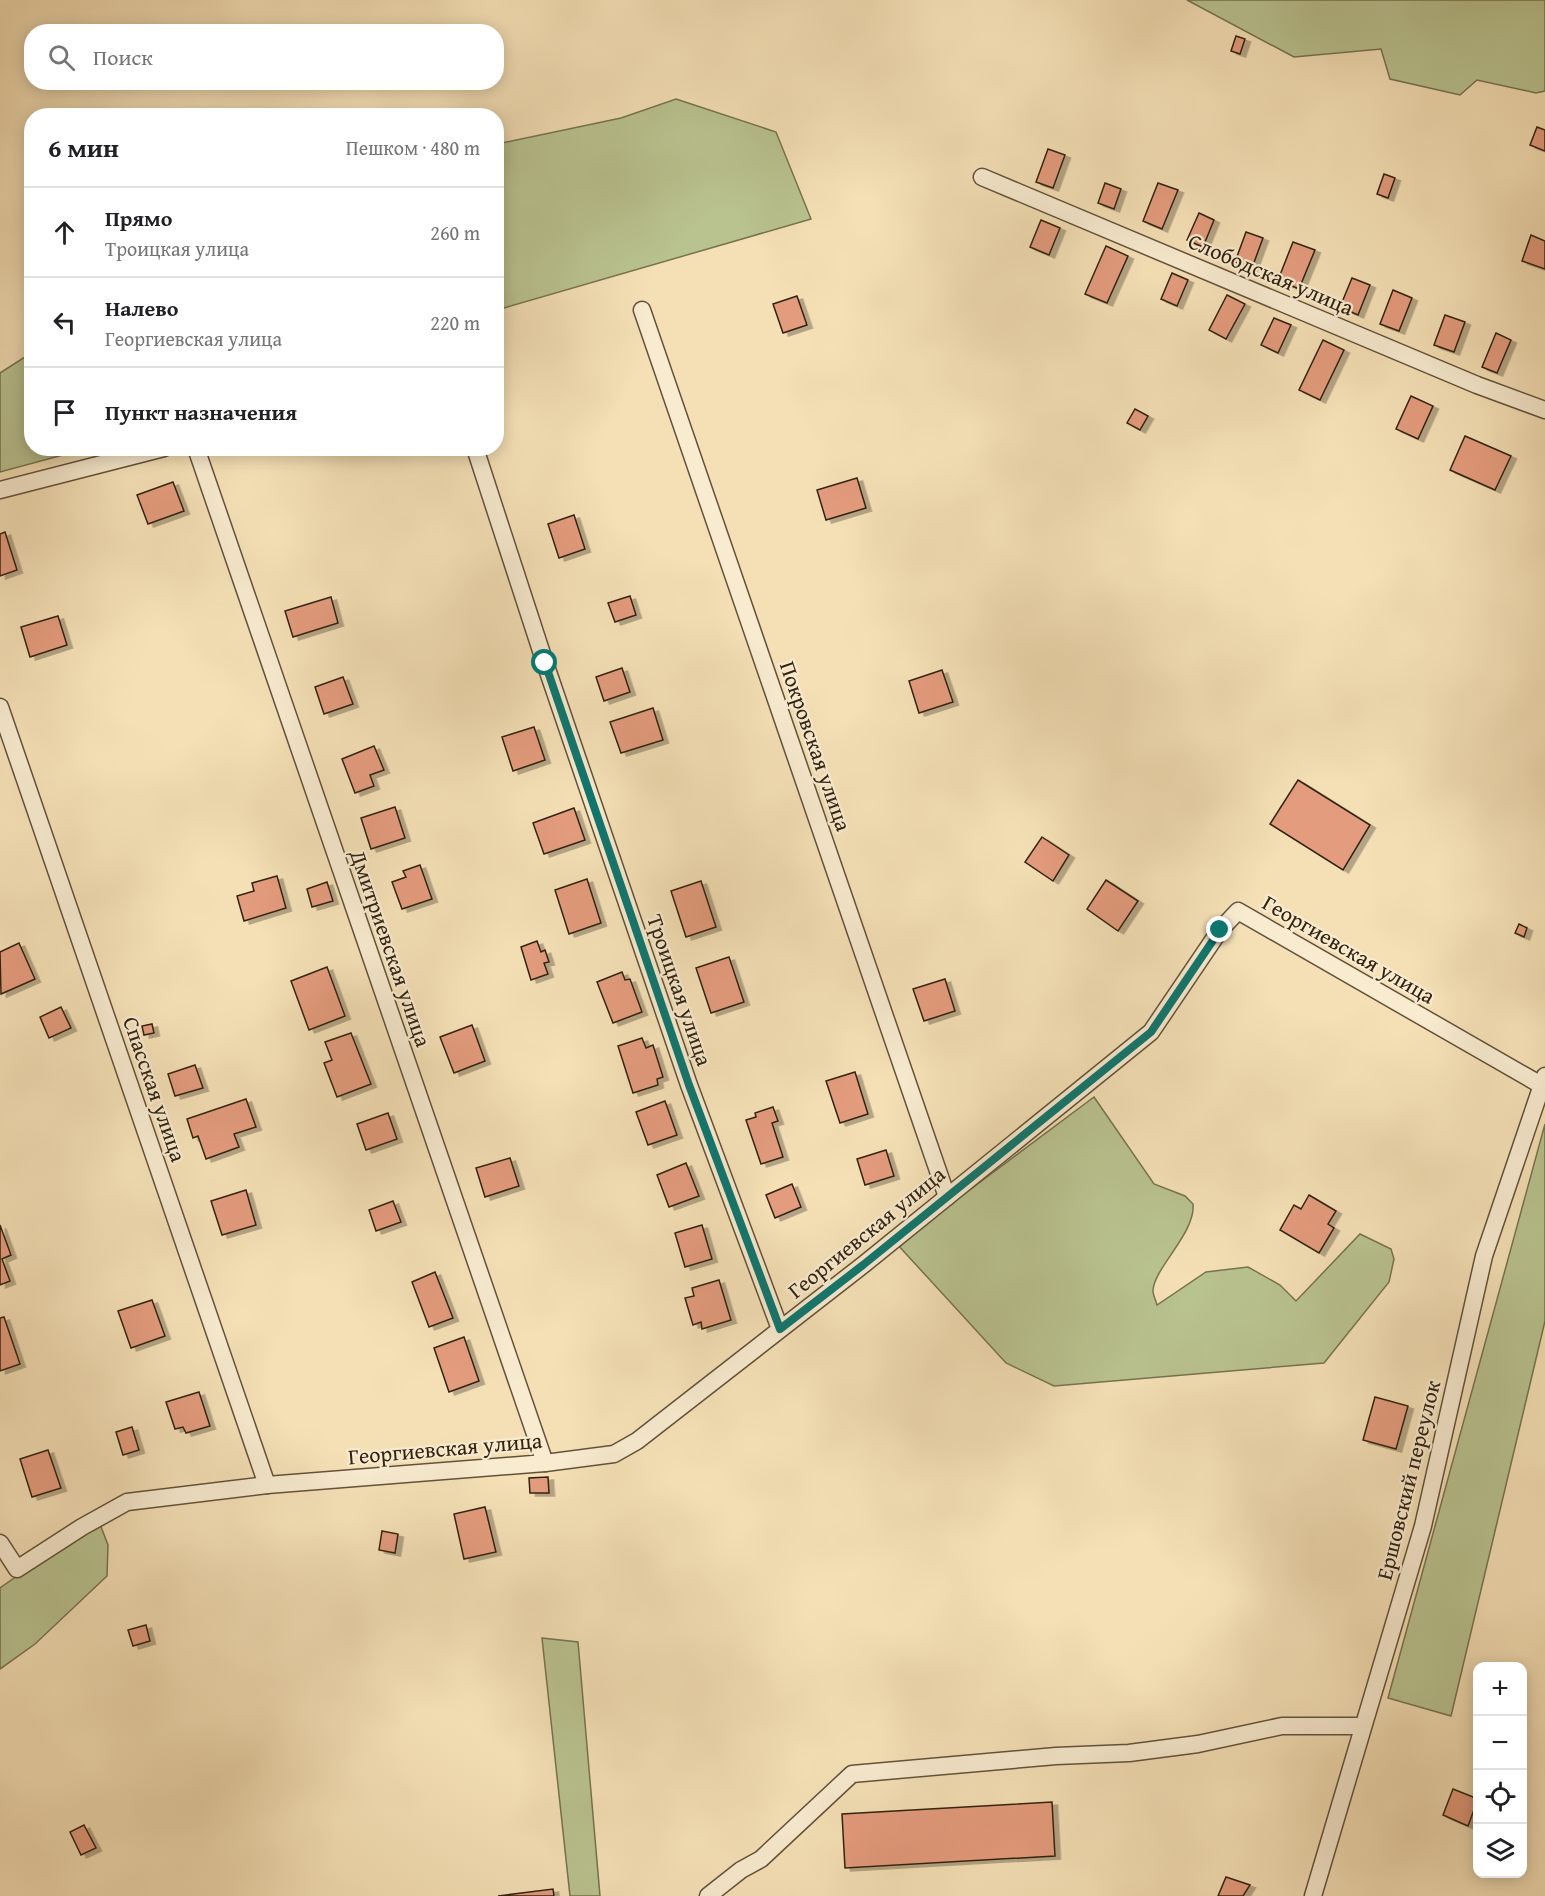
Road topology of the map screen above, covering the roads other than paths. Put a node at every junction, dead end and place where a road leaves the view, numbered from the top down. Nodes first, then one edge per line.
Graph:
1 (982, 177) dead end
2 (642, 310) dead end
3 (1545, 410) edge
4 (133, 456) edge
5 (199, 456) edge
6 (478, 456) edge
7 (0, 490) edge
8 (0, 707) edge
9 (1543, 1081) edge
10 (947, 1197) junction
11 (780, 1329) junction
12 (544, 1463) junction
13 (267, 1485) junction
14 (0, 1543) edge
15 (1363, 1726) junction
16 (708, 1896) edge
17 (1313, 1896) edge

1 - 3 street, Слободская улица
2 - 10 street, Покровская улица
4 - 7 street
5 - 12 street, Дмитриевская улица
6 - 11 street, Троицкая улица
8 - 13 street, Спасская улица
9 - 10 street, Георгиевская улица
9 - 15 street, Ершовский переулок
10 - 11 street, Георгиевская улица
11 - 12 street, Георгиевская улица
12 - 13 street, Георгиевская улица
13 - 14 street, Георгиевская улица
15 - 16 street
15 - 17 street, Ершовский переулок

